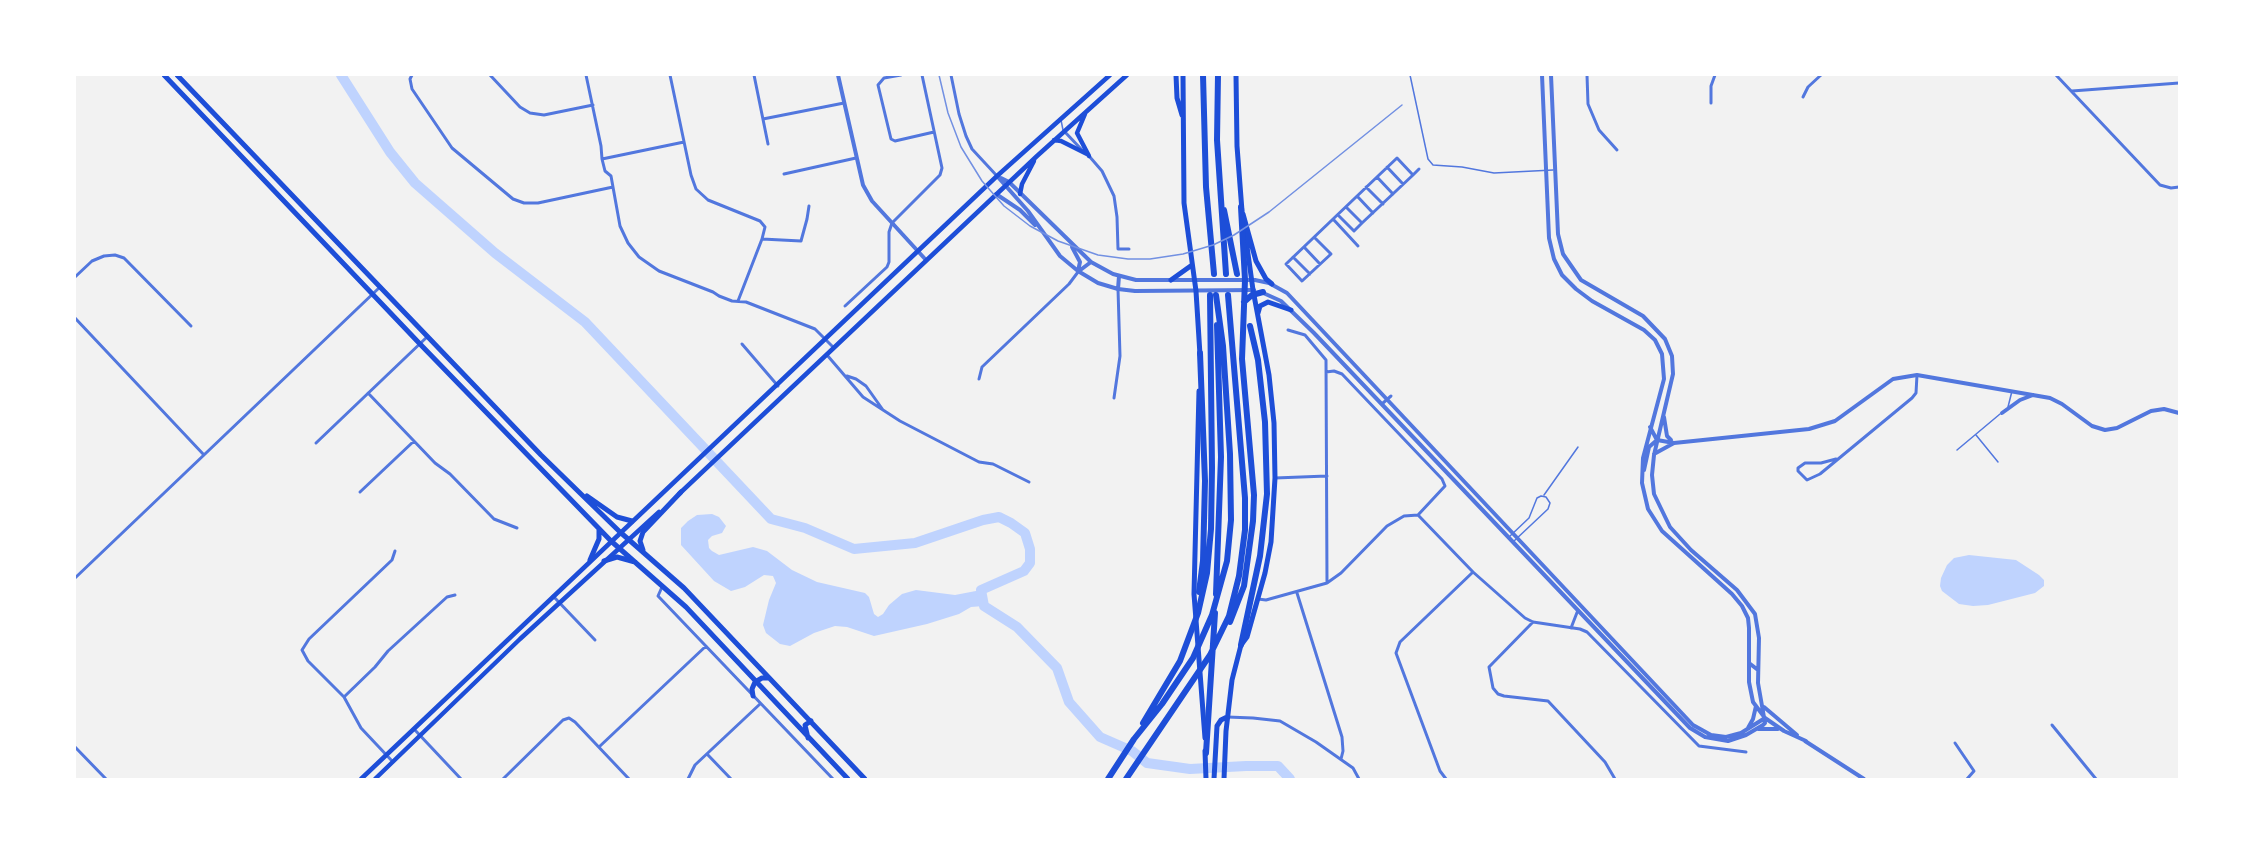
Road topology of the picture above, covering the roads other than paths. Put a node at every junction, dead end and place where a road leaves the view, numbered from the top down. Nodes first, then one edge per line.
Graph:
1 (164, 75) edge
2 (177, 75) edge
3 (412, 75) edge
4 (490, 75) edge
5 (586, 75) edge
6 (670, 75) edge
7 (754, 75) edge
8 (838, 75) edge
9 (901, 75) edge
10 (922, 75) edge
11 (951, 75) edge
12 (1110, 75) edge
13 (1127, 75) edge
14 (1176, 75) edge
15 (1183, 75) edge
16 (1203, 75) edge
17 (1218, 75) edge
18 (1236, 75) edge
19 (1410, 75) edge
20 (1542, 75) edge
21 (1551, 75) edge
22 (1587, 75) edge
23 (1715, 75) edge
24 (1821, 75) edge
25 (2056, 75) edge
26 (2179, 83) edge
27 (2072, 91) junction
28 (1803, 97) dead end
29 (844, 103) junction
30 (1711, 104) dead end
31 (593, 105) junction
32 (1088, 109) junction
33 (1061, 118) junction
34 (764, 119) junction
35 (1183, 119) junction
36 (1064, 131) junction
37 (934, 132) junction
38 (1054, 140) junction
39 (684, 142) junction
40 (768, 144) dead end
41 (1617, 150) dead end
42 (1037, 156) junction
43 (1089, 156) junction
44 (856, 158) junction
45 (602, 159) junction
46 (1387, 167) junction
47 (1419, 169) dead end
48 (1546, 170) junction
49 (1555, 170) junction
50 (784, 174) dead end
51 (1413, 175) junction
52 (997, 176) junction
53 (1377, 177) junction
54 (1219, 183) junction
55 (1007, 184) junction
56 (1403, 184) junction
57 (613, 187) junction
58 (1366, 187) junction
59 (2179, 187) edge
60 (996, 194) junction
61 (1020, 194) junction
62 (1393, 194) junction
63 (1357, 196) junction
64 (1383, 204) junction
65 (809, 206) dead end
66 (1241, 207) junction
67 (1346, 207) junction
68 (1373, 213) junction
69 (1338, 214) junction
70 (1333, 219) junction
71 (892, 223) junction
72 (1362, 223) junction
73 (1042, 232) junction
74 (1314, 237) junction
75 (762, 238) junction
76 (1070, 243) junction
77 (1358, 246) dead end
78 (1304, 247) junction
79 (1129, 249) dead end
80 (918, 252) junction
81 (1293, 257) junction
82 (926, 260) junction
83 (1091, 262) junction
84 (1320, 264) junction
85 (1192, 265) junction
86 (1078, 272) junction
87 (1212, 274) dead end
88 (1226, 274) dead end
89 (1237, 274) dead end
90 (1310, 274) junction
91 (1119, 276) junction
92 (75, 277) edge
93 (1171, 280) junction
94 (1194, 280) junction
95 (1246, 284) junction
96 (1272, 284) junction
97 (380, 287) junction
98 (1118, 289) junction
99 (1196, 291) junction
100 (1263, 292) joint
101 (372, 294) junction
102 (1252, 294) junction
103 (1213, 295) junction
104 (1228, 295) dead end
105 (738, 301) junction
106 (1298, 303) junction
107 (845, 306) dead end
108 (1243, 306) junction
109 (1291, 310) junction
110 (1258, 315) junction
111 (75, 318) edge
112 (191, 326) dead end
113 (1250, 326) dead end
114 (1288, 330) dead end
115 (428, 337) junction
116 (827, 340) junction
117 (420, 344) junction
118 (742, 344) dead end
119 (835, 348) junction
120 (1330, 350) junction
121 (1200, 353) junction
122 (827, 356) junction
123 (1326, 360) junction
124 (1326, 372) junction
125 (1917, 375) junction
126 (846, 376) junction
127 (979, 379) dead end
128 (1364, 384) junction
129 (778, 386) junction
130 (2012, 390) junction
131 (480, 392) junction
132 (1359, 392) junction
133 (368, 393) junction
134 (2037, 394) junction
135 (1114, 398) dead end
136 (1389, 398) junction
137 (1383, 403) junction
138 (884, 411) junction
139 (487, 412) junction
140 (2002, 413) junction
141 (2179, 413) edge
142 (1664, 415) junction
143 (1650, 427) junction
144 (1976, 434) junction
145 (1657, 440) junction
146 (414, 441) junction
147 (316, 443) dead end
148 (1674, 443) junction
149 (1578, 447) dead end
150 (1957, 450) dead end
151 (204, 455) junction
152 (1654, 455) junction
153 (1443, 458) junction
154 (1836, 459) junction
155 (1439, 462) junction
156 (1998, 462) dead end
157 (1327, 477) junction
158 (1275, 478) junction
159 (1642, 480) junction
160 (1029, 482) dead end
161 (573, 486) junction
162 (360, 492) dead end
163 (681, 492) junction
164 (1544, 495) junction
165 (1418, 515) junction
166 (632, 521) junction
167 (517, 528) dead end
168 (599, 529) junction
169 (620, 532) junction
170 (1514, 532) junction
171 (1510, 537) junction
172 (1518, 537) junction
173 (629, 539) junction
174 (611, 541) junction
175 (1514, 542) junction
176 (620, 548) junction
177 (395, 551) dead end
178 (645, 554) junction
179 (590, 560) junction
180 (604, 561) junction
181 (636, 562) junction
182 (1473, 572) junction
183 (75, 578) edge
184 (1327, 583) junction
185 (663, 585) junction
186 (1297, 593) junction
187 (455, 595) dead end
188 (553, 596) junction
189 (1258, 599) junction
190 (559, 602) junction
191 (1578, 610) junction
192 (1533, 622) junction
193 (1571, 628) junction
194 (513, 634) junction
195 (1221, 634) junction
196 (520, 639) junction
197 (595, 640) dead end
198 (1241, 645) junction
199 (706, 646) junction
200 (1749, 663) junction
201 (1758, 670) junction
202 (770, 679) junction
203 (756, 681) junction
204 (1166, 686) junction
205 (753, 696) junction
206 (344, 697) junction
207 (760, 704) junction
208 (1756, 706) junction
209 (1763, 706) junction
210 (1227, 717) junction
211 (1765, 718) junction
212 (811, 721) junction
213 (1782, 724) junction
214 (2052, 725) dead end
215 (414, 729) junction
216 (1758, 729) junction
217 (1747, 730) junction
218 (1784, 731) junction
219 (420, 736) junction
220 (809, 739) junction
221 (1134, 739) junction
222 (1806, 741) junction
223 (1955, 743) dead end
224 (75, 747) edge
225 (599, 747) junction
226 (1746, 752) dead end
227 (1206, 753) junction
228 (707, 754) junction
229 (386, 755) junction
230 (1341, 759) junction
231 (393, 762) junction
232 (106, 779) edge
233 (361, 779) edge
234 (375, 779) edge
235 (461, 779) edge
236 (502, 779) edge
237 (629, 779) edge
238 (688, 779) edge
239 (731, 779) edge
240 (833, 779) edge
241 (848, 779) edge
242 (865, 779) edge
243 (1108, 779) edge
244 (1126, 779) edge
245 (1206, 779) edge
246 (1214, 779) edge
247 (1224, 779) edge
248 (1359, 779) edge
249 (1446, 779) edge
250 (1615, 779) edge
251 (1864, 779) edge
252 (1967, 779) edge
253 (2096, 779) edge

1 - 101 main road
2 - 97 main road
3 - 57 street
4 - 31 street
5 - 31 street
6 - 39 street
7 - 34 street
8 - 29 street
9 - 37 street
10 - 37 street
11 - 52 street
12 - 33 main road
13 - 32 main road
14 - 35 main road
15 - 35 main road
16 - 87 highway
17 - 54 highway
18 - 66 main road
19 - 48 lane
20 - 48 street
21 - 49 street
22 - 41 street
23 - 30 street
24 - 28 street
25 - 27 street
26 - 27 street
27 - 59 street
29 - 34 street
29 - 44 street
31 - 45 street
32 - 36 main road
32 - 43 main road
33 - 36 lane
33 - 52 main road
34 - 40 street
35 - 85 main road
36 - 38 main road
36 - 43 street
37 - 71 street
38 - 42 main road
38 - 43 main road
39 - 45 street
39 - 75 street
42 - 55 main road
42 - 61 main road
43 - 79 street
44 - 50 street
44 - 71 street
45 - 57 street
46 - 51 street
46 - 53 street
46 - 56 street
47 - 51 street
48 - 49 lane
48 - 143 street
49 - 142 street
51 - 56 street
52 - 55 street
52 - 80 main road
53 - 58 street
53 - 62 street
54 - 88 highway
54 - 89 highway
55 - 60 main road
55 - 61 street
55 - 73 street
56 - 62 street
57 - 105 street
58 - 63 street
58 - 64 street
60 - 73 street
60 - 82 main road
61 - 76 street
62 - 64 street
63 - 67 street
63 - 68 street
64 - 68 street
65 - 75 street
66 - 95 highway
66 - 96 main road
67 - 69 street
67 - 72 street
68 - 72 street
69 - 70 street
69 - 72 street
70 - 74 street
70 - 77 street
71 - 80 street
71 - 107 street
73 - 86 street
74 - 78 street
74 - 84 street
75 - 105 street
76 - 83 street
76 - 86 street
78 - 81 street
78 - 84 street
80 - 82 street
80 - 116 main road
81 - 90 street
81 - 90 street
82 - 119 main road
83 - 86 street
83 - 91 street
84 - 90 street
85 - 93 main road
85 - 94 main road
86 - 98 street
86 - 127 street
91 - 93 street
91 - 98 street
92 - 112 street
93 - 94 street
94 - 95 street
94 - 99 main road
95 - 96 street
95 - 99 street
95 - 102 main road
95 - 102 street
95 - 108 highway
96 - 106 street
97 - 101 street
97 - 115 main road
98 - 99 street
98 - 135 street
99 - 121 main road
100 - 102 highway
100 - 109 street
101 - 117 main road
101 - 151 street
102 - 108 highway
102 - 110 main road
103 - 204 highway
103 - 221 highway
103 - 227 highway
104 - 195 highway
105 - 116 street
106 - 109 street
106 - 136 street
108 - 195 highway
109 - 110 main road
109 - 120 street
110 - 158 main road
111 - 151 street
113 - 198 highway
114 - 123 street
115 - 117 street
115 - 131 main road
116 - 119 street
116 - 129 main road
117 - 133 street
117 - 139 main road
118 - 129 street
119 - 122 main road
120 - 123 street
120 - 128 street
121 - 204 highway
121 - 227 main road
122 - 126 street
122 - 163 main road
123 - 124 street
124 - 132 street
124 - 157 street
125 - 130 street
125 - 148 street
125 - 154 street
126 - 138 street
126 - 138 street
128 - 132 street
128 - 137 street
129 - 166 main road
130 - 134 street
130 - 140 lane
131 - 139 main road
131 - 161 main road
132 - 165 street
133 - 146 street
133 - 147 street
134 - 140 street
134 - 141 street
136 - 137 street
136 - 153 street
137 - 155 street
138 - 160 street
139 - 168 main road
140 - 144 lane
142 - 145 street
142 - 148 street
143 - 145 street
143 - 159 street
144 - 150 lane
144 - 156 lane
145 - 148 street
145 - 152 street
145 - 159 street
146 - 162 street
146 - 167 street
148 - 152 street
149 - 164 lane
151 - 183 street
152 - 201 street
153 - 155 street
153 - 170 street
154 - 154 street
155 - 171 street
157 - 158 street
157 - 184 street
158 - 189 main road
159 - 200 street
161 - 166 main road
161 - 169 main road
163 - 173 main road
163 - 178 main road
164 - 170 lane
164 - 172 lane
165 - 182 street
165 - 184 street
166 - 169 main road
168 - 174 main road
168 - 179 main road
169 - 173 main road
169 - 174 main road
170 - 171 lane
170 - 172 street
171 - 175 street
172 - 175 lane
172 - 217 street
173 - 176 main road
173 - 178 main road
174 - 176 main road
174 - 179 main road
175 - 191 street
176 - 180 main road
176 - 181 main road
177 - 206 street
178 - 202 main road
179 - 188 main road
180 - 181 main road
180 - 190 main road
181 - 185 main road
182 - 192 street
182 - 249 street
184 - 186 street
185 - 199 street
185 - 203 main road
186 - 189 street
186 - 230 street
187 - 206 street
188 - 190 street
188 - 194 main road
189 - 198 main road
190 - 196 main road
190 - 197 street
191 - 193 street
191 - 216 street
192 - 193 street
192 - 250 street
193 - 226 street
194 - 196 main road
194 - 215 main road
195 - 244 highway
196 - 219 main road
198 - 210 main road
199 - 205 street
199 - 225 street
200 - 201 street
200 - 208 street
201 - 209 street
202 - 203 main road
202 - 212 main road
203 - 205 main road
203 - 220 main road
204 - 221 highway
205 - 207 street
206 - 229 street
207 - 228 street
207 - 240 street
208 - 211 street
208 - 217 street
209 - 211 street
209 - 213 street
210 - 230 street
210 - 246 main road
210 - 247 main road
211 - 213 street
211 - 216 street
211 - 217 street
211 - 218 street
212 - 220 main road
212 - 242 main road
213 - 222 street
214 - 253 street
215 - 219 street
215 - 229 main road
216 - 218 street
218 - 222 street
219 - 231 main road
219 - 235 street
220 - 241 main road
221 - 243 highway
222 - 251 street
223 - 252 street
224 - 232 street
225 - 236 street
225 - 237 street
227 - 245 main road
228 - 238 street
228 - 239 street
229 - 231 street
229 - 233 main road
230 - 248 street
231 - 234 main road

